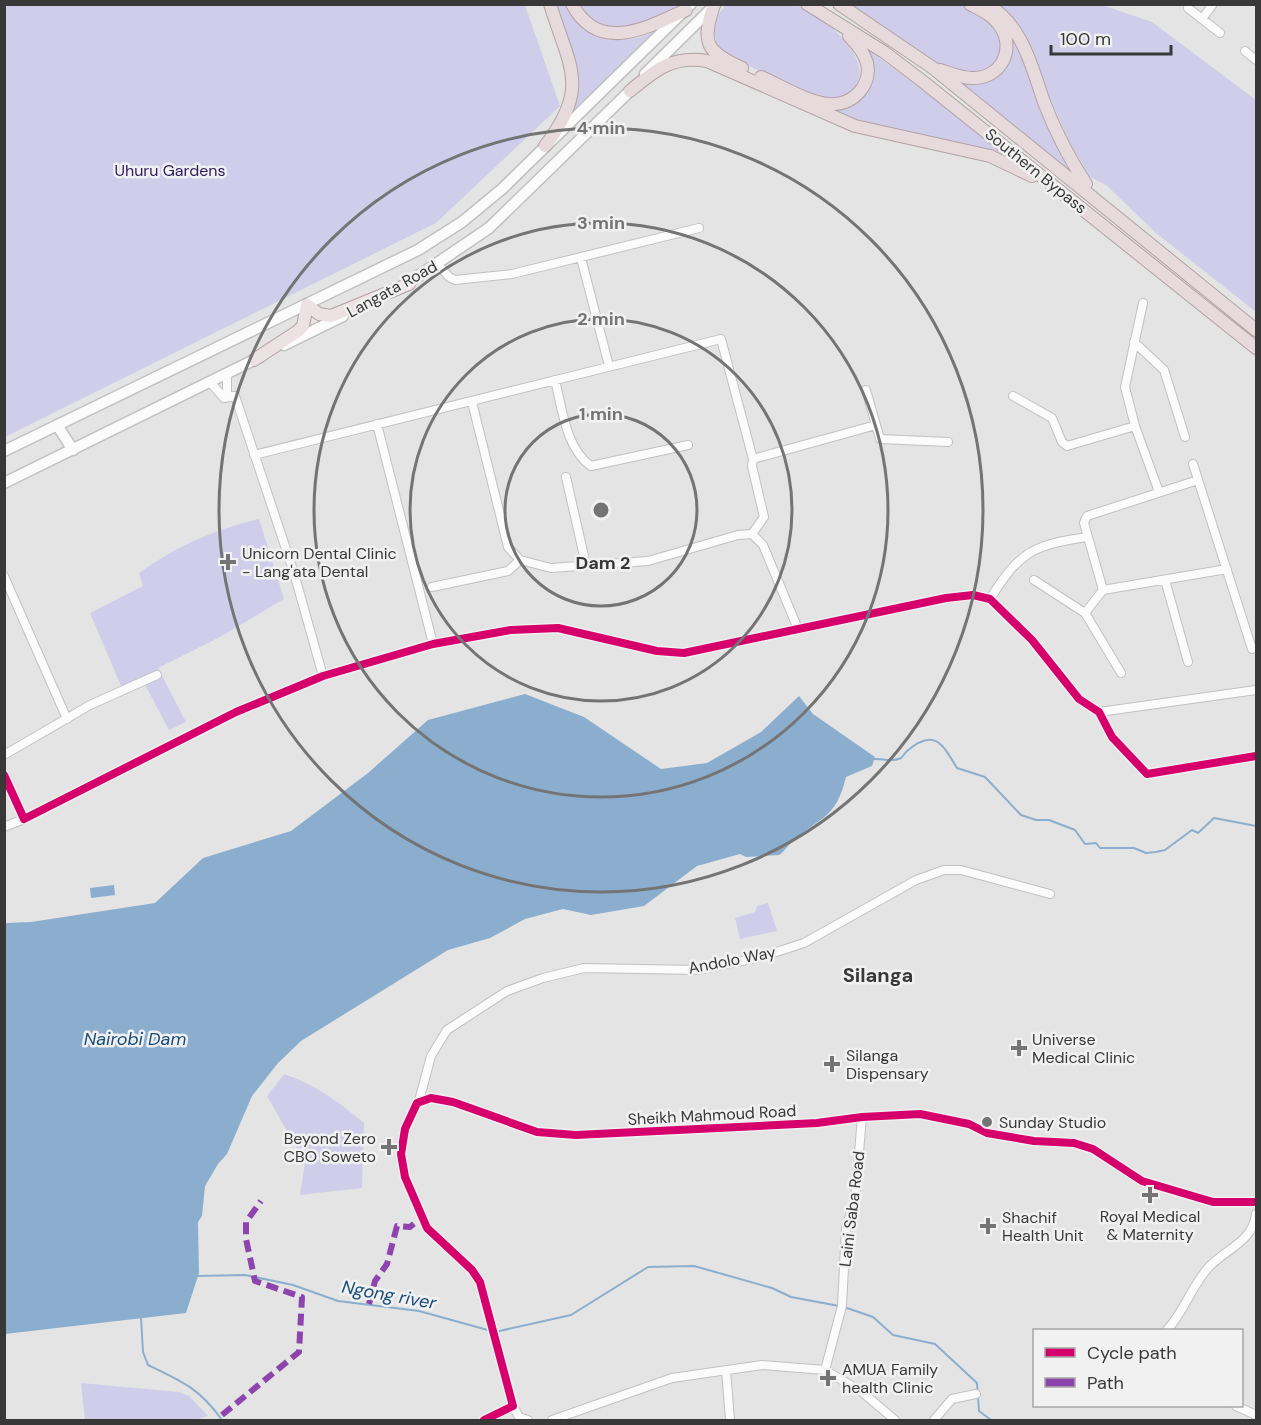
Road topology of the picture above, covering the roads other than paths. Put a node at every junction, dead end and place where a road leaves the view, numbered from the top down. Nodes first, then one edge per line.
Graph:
1 (550, 4) edge
2 (572, 4) edge
3 (807, 4) edge
4 (839, 4) edge
5 (970, 4) edge
6 (987, 4) edge
7 (1213, 4) edge
8 (715, 5) edge
9 (688, 7) edge
10 (1188, 8) dead end
11 (1202, 19) junction
12 (838, 25) junction
13 (1220, 33) dead end
14 (1245, 51) dead end
15 (1257, 60) edge
16 (933, 68) junction
17 (630, 90) junction
18 (545, 146) junction
19 (1094, 196) junction
20 (1088, 212) junction
21 (699, 228) dead end
22 (581, 258) junction
23 (438, 264) junction
24 (409, 284) junction
25 (1143, 303) dead end
26 (307, 305) junction
27 (1257, 330) edge
28 (1134, 342) junction
29 (1257, 348) edge
30 (254, 360) junction
31 (609, 366) junction
32 (227, 373) junction
33 (555, 380) junction
34 (210, 382) junction
35 (866, 390) dead end
36 (235, 396) junction
37 (1012, 396) dead end
38 (472, 402) junction
39 (377, 424) junction
40 (57, 425) junction
41 (876, 425) junction
42 (1135, 426) junction
43 (1185, 437) dead end
44 (948, 442) dead end
45 (688, 445) dead end
46 (73, 450) junction
47 (4, 451) edge
48 (254, 455) junction
49 (753, 459) junction
50 (1192, 464) dead end
51 (566, 477) dead end
52 (1198, 480) junction
53 (4, 483) edge
54 (1159, 492) junction
55 (752, 534) junction
56 (1087, 537) junction
57 (520, 560) junction
58 (586, 565) junction
59 (1227, 569) junction
60 (4, 576) edge
61 (1034, 580) dead end
62 (1165, 580) junction
63 (432, 586) dead end
64 (1103, 590) junction
65 (990, 599) junction
66 (1084, 613) junction
67 (798, 629) junction
68 (433, 644) junction
69 (1252, 649) dead end
70 (1188, 662) dead end
71 (1121, 673) dead end
72 (157, 675) dead end
73 (323, 676) junction
74 (1257, 690) edge
75 (1099, 712) junction
76 (68, 719) junction
77 (4, 755) edge
78 (1257, 756) edge
79 (4, 775) edge
80 (24, 819) junction
81 (4, 827) edge
82 (1050, 894) dead end
83 (419, 1101) junction
84 (862, 1117) junction
85 (1257, 1202) edge
86 (1257, 1214) edge
87 (1168, 1329) edge
88 (726, 1370) junction
89 (825, 1370) junction
90 (974, 1394) dead end
91 (513, 1406) junction
92 (1239, 1407) edge
93 (1257, 1414) edge
94 (484, 1420) edge
95 (528, 1420) edge
96 (552, 1420) edge
97 (729, 1420) edge
98 (895, 1420) edge
99 (934, 1420) edge

1 - 18 highway
2 - 9 highway
3 - 12 highway, Southern Bypass
4 - 16 highway, Southern Bypass
5 - 16 highway
6 - 19 highway
7 - 11 street
8 - 12 highway
8 - 17 main road, Langata Road
9 - 18 main road, Langata Road
10 - 11 street
11 - 13 street
12 - 20 highway, Southern Bypass
14 - 15 street
16 - 19 highway, Southern Bypass
17 - 20 highway
17 - 23 main road, Langata Road
18 - 26 main road, Langata Road
19 - 27 highway, Southern Bypass
20 - 29 highway, Southern Bypass
21 - 22 street
22 - 23 street
22 - 31 street
23 - 24 main road, Langata Road
24 - 26 main road
24 - 30 main road, Langata Road
25 - 28 street
26 - 30 main road
26 - 40 main road, Langata Road
28 - 42 street
28 - 43 street
30 - 32 main road, Langata Road
31 - 33 street
31 - 49 street
32 - 34 main road, Langata Road
32 - 36 street
33 - 38 street
33 - 45 street
34 - 36 street
34 - 46 main road, Langata Road
35 - 41 street
36 - 48 street
37 - 42 street
38 - 39 street
38 - 57 street
39 - 48 street
39 - 68 street
40 - 46 main road
40 - 47 main road, Langata Road
41 - 44 street
41 - 49 street
42 - 54 street
46 - 53 main road, Langata Road
48 - 73 street
49 - 55 street
50 - 52 street
51 - 58 street
52 - 54 street
52 - 59 street
54 - 56 street
55 - 58 street
55 - 67 street
56 - 64 street
56 - 65 street
57 - 58 street
57 - 63 street
59 - 62 street
59 - 69 street
60 - 76 street
61 - 66 street
62 - 64 street
62 - 70 street
64 - 66 street
65 - 67 street
65 - 75 street
66 - 71 street
67 - 68 street
68 - 73 street
72 - 76 street
73 - 80 street
74 - 75 street
75 - 78 street
76 - 77 street
79 - 80 street
80 - 81 street
82 - 83 street, Andolo Way
83 - 84 street, Sheikh Mahmoud Road
83 - 91 street
84 - 85 street, Sheikh Mahmoud Road
84 - 89 street, Laini Saba Road
86 - 87 street
88 - 89 street
88 - 96 street
88 - 97 street
89 - 98 street
90 - 99 street
91 - 94 street
91 - 95 street
92 - 93 street

